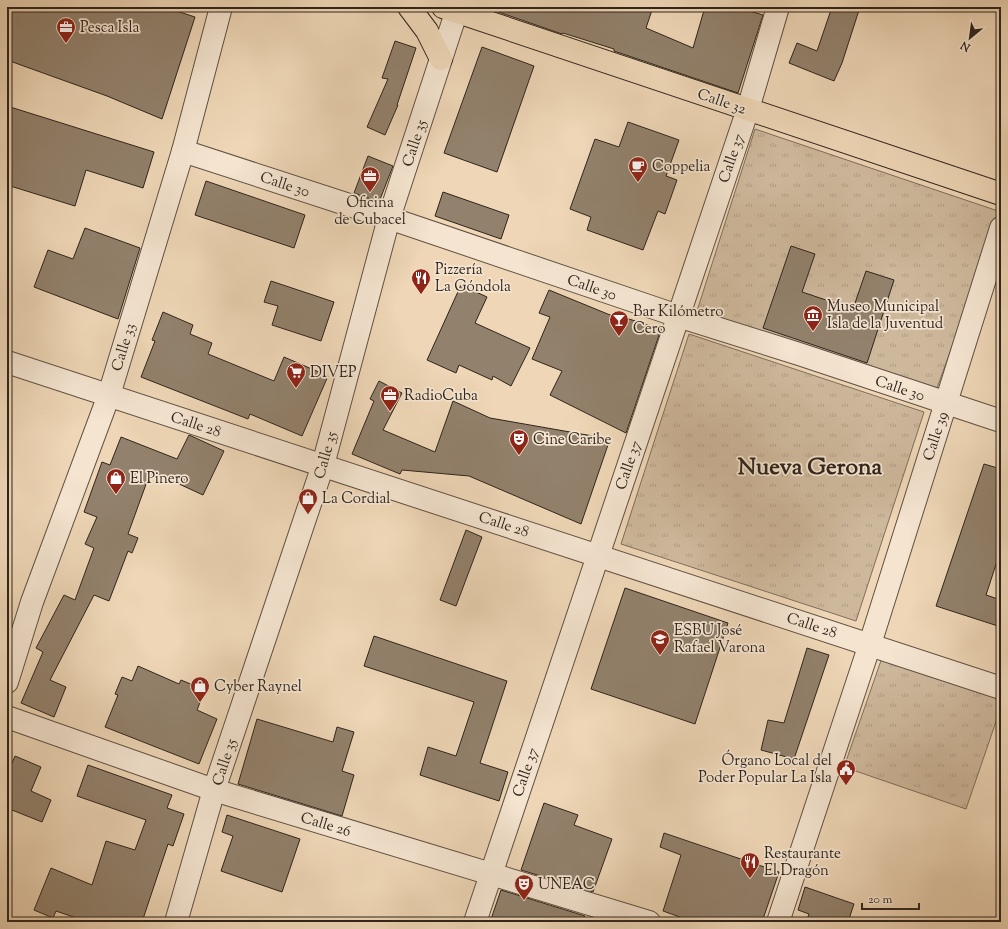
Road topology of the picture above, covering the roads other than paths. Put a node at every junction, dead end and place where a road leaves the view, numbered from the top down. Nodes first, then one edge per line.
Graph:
1 (221, 7) edge
2 (409, 7) edge
3 (778, 7) edge
4 (452, 8) edge
5 (441, 60) junction
6 (748, 109) junction
7 (183, 151) junction
8 (1001, 194) edge
9 (389, 218) junction
10 (1001, 228) edge
11 (678, 316) junction
12 (7, 362) edge
13 (109, 395) junction
14 (946, 403) junction
15 (1001, 422) edge
16 (323, 466) junction
17 (598, 555) junction
18 (870, 644) junction
19 (7, 682) edge
20 (1001, 688) edge
21 (7, 717) edge
22 (214, 790) junction
23 (491, 874) junction
24 (176, 922) edge
25 (475, 922) edge
26 (649, 922) edge
27 (778, 922) edge

1 - 7 street, Calle 33
2 - 5 main road
3 - 6 street, Calle 37
4 - 5 street, Calle 35
4 - 6 main road, Calle 32
5 - 9 street, Calle 35
6 - 8 main road, Calle 32
6 - 11 street, Calle 37
7 - 9 street, Calle 30
7 - 13 street, Calle 33
9 - 11 street, Calle 30
9 - 16 street, Calle 35
10 - 14 street, Calle 39
11 - 14 street, Calle 30
11 - 17 street, Calle 37
12 - 13 street, Calle 28
13 - 16 street, Calle 28
13 - 19 street, Calle 33
14 - 15 street, Calle 30
14 - 18 street, Calle 39
16 - 17 street, Calle 28
16 - 22 street, Calle 35
17 - 18 street, Calle 28
17 - 23 street, Calle 37
18 - 20 street, Calle 28
18 - 27 street, Calle 39
21 - 22 street, Calle 26
22 - 23 street, Calle 26
22 - 24 street, Calle 35
23 - 25 street, Calle 37
23 - 26 street, Calle 26

